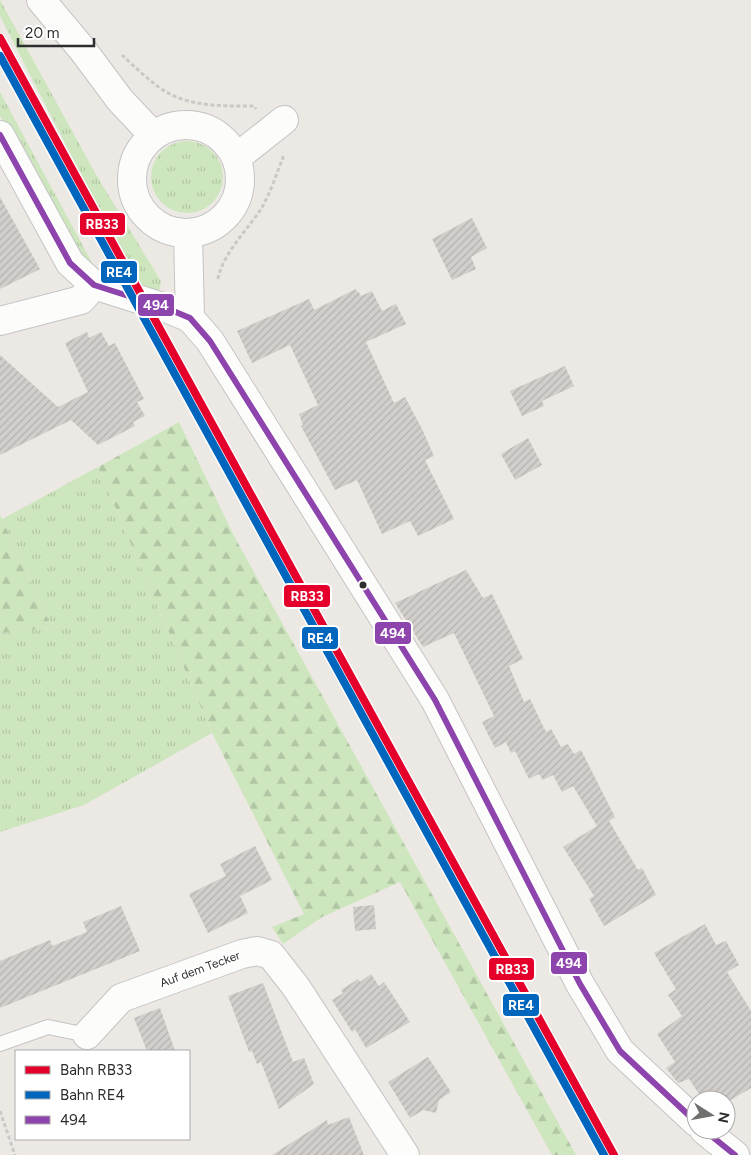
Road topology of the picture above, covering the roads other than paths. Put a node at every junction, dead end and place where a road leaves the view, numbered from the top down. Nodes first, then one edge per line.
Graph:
1 (42, 0) edge
2 (284, 120) dead end
3 (0, 135) edge
4 (153, 135) junction
5 (236, 158) junction
6 (188, 233) junction
7 (94, 285) junction
8 (178, 313) junction
9 (0, 322) edge
10 (87, 1035) joint
11 (0, 1044) edge
12 (686, 1113) edge
13 (716, 1140) edge
14 (405, 1155) edge
15 (735, 1155) edge

1 - 4 main road
2 - 5 main road
3 - 7 main road
4 - 5 main road
4 - 6 main road
5 - 6 main road
6 - 8 main road
7 - 8 main road
7 - 9 main road
8 - 12 main road
10 - 11 lane, Auf dem Tecker
10 - 14 main road, Auf dem Tecker
13 - 15 main road

